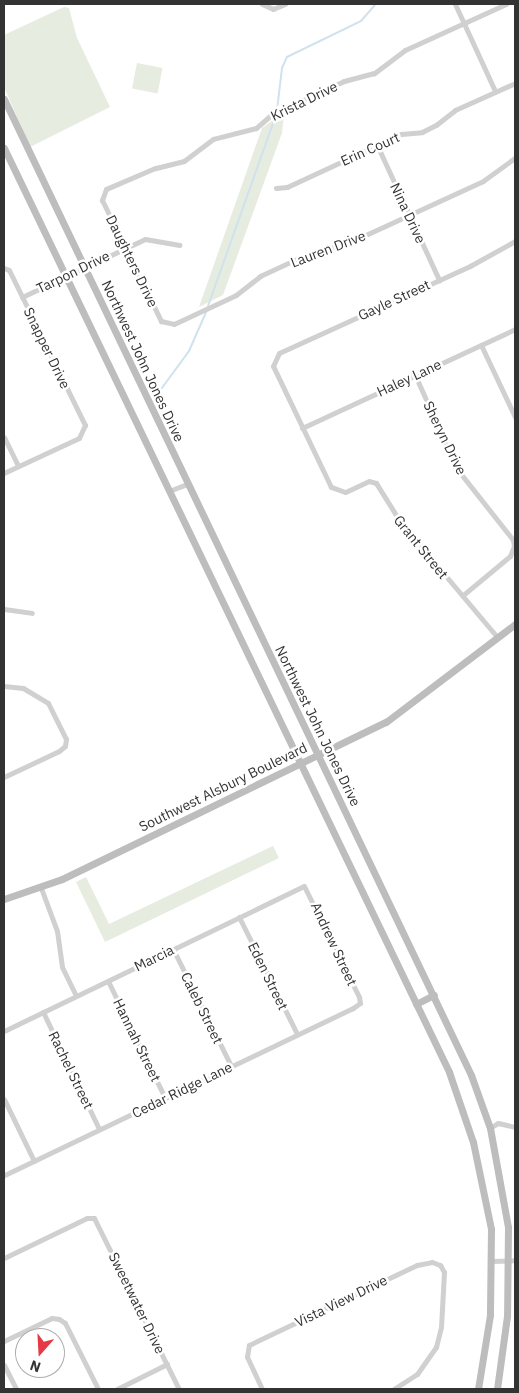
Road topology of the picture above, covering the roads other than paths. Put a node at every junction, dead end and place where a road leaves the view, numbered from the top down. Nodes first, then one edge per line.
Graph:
1 (285, 4) edge
2 (455, 4) edge
3 (506, 4) edge
4 (264, 5) edge
5 (464, 23) junction
6 (515, 83) edge
7 (495, 91) junction
8 (4, 99) edge
9 (377, 146) junction
10 (4, 148) edge
11 (515, 158) edge
12 (276, 188) dead end
13 (102, 195) joint
14 (409, 215) junction
15 (515, 243) edge
16 (179, 245) dead end
17 (125, 247) junction
18 (4, 268) edge
19 (84, 268) junction
20 (66, 276) junction
21 (439, 280) junction
22 (22, 297) junction
23 (167, 324) joint
24 (515, 329) edge
25 (481, 345) junction
26 (274, 360) joint
27 (415, 375) junction
28 (515, 417) edge
29 (302, 428) junction
30 (4, 436) edge
31 (18, 466) junction
32 (4, 472) edge
33 (187, 484) junction
34 (169, 491) junction
35 (514, 546) edge
36 (462, 596) junction
37 (4, 609) edge
38 (32, 613) dead end
39 (515, 624) edge
40 (498, 638) junction
41 (4, 686) edge
42 (318, 754) junction
43 (301, 763) junction
44 (4, 777) edge
45 (304, 886) joint
46 (41, 888) junction
47 (4, 899) edge
48 (239, 917) junction
49 (173, 949) junction
50 (108, 981) junction
51 (434, 995) junction
52 (76, 996) junction
53 (360, 1003) joint
54 (416, 1004) junction
55 (43, 1012) junction
56 (4, 1030) edge
57 (297, 1034) junction
58 (231, 1066) junction
59 (165, 1098) junction
60 (4, 1099) edge
61 (515, 1127) edge
62 (490, 1128) junction
63 (99, 1129) junction
64 (34, 1161) junction
65 (4, 1175) edge
66 (4, 1258) edge
67 (512, 1260) edge
68 (492, 1261) junction
69 (4, 1341) edge
70 (167, 1364) junction
71 (4, 1365) edge
72 (16, 1389) edge
73 (98, 1389) edge
74 (117, 1389) edge
75 (179, 1389) edge
76 (262, 1389) edge
77 (394, 1389) edge
78 (478, 1389) edge
79 (496, 1389) edge

1 - 4 street
2 - 5 street
3 - 5 street, Krista Drive
5 - 7 street
5 - 13 street, Krista Drive
6 - 7 street, Erin Court
7 - 9 street, Erin Court
8 - 19 main road, Northwest John Jones Drive
9 - 12 street, Erin Court
9 - 14 street, Nina Drive
10 - 20 main road
11 - 14 street, Lauren Drive
13 - 17 street, Daughters Drive
14 - 21 street, Nina Drive
14 - 23 street, Lauren Drive
15 - 21 street, Gayle Street
16 - 17 street, Tarpon Drive
17 - 19 street, Tarpon Drive
17 - 23 street, Daughters Drive
18 - 22 street, Snapper Drive
19 - 20 street, Tarpon Drive
19 - 33 main road, Northwest John Jones Drive
20 - 22 street, Tarpon Drive
20 - 34 main road
21 - 26 street, Gayle Street
22 - 31 street, Snapper Drive
24 - 25 street, Haley Lane
25 - 27 street, Haley Lane
25 - 28 street
26 - 29 street, Grant Street
27 - 29 street, Haley Lane
27 - 35 street, Sheryn Drive
29 - 36 street, Grant Street
30 - 31 street
31 - 32 street
33 - 34 street
33 - 42 main road, Northwest John Jones Drive
34 - 43 main road
35 - 36 street
36 - 40 street, Grant Street
37 - 38 street
39 - 40 main road, Southwest Alsbury Boulevard
40 - 42 main road, Southwest Alsbury Boulevard
41 - 44 street
42 - 43 main road, Southwest Alsbury Boulevard
42 - 51 main road, Northwest John Jones Drive
43 - 46 main road, Southwest Alsbury Boulevard
43 - 54 main road
45 - 48 street, Marcia
45 - 53 street, Andrew Street
46 - 47 main road, Southwest Alsbury Boulevard
46 - 52 street
48 - 49 street, Marcia
48 - 57 street, Eden Street
49 - 50 street, Marcia
49 - 58 street, Caleb Street
50 - 52 street, Marcia
50 - 59 street, Hannah Street
51 - 54 main road
51 - 62 main road, Northwest John Jones Drive
52 - 55 street, Marcia
53 - 57 street, Cedar Ridge Lane
54 - 68 main road
55 - 56 street, Marcia
55 - 63 street, Rachel Street
57 - 58 street, Cedar Ridge Lane
58 - 59 street, Cedar Ridge Lane
59 - 63 street, Cedar Ridge Lane
60 - 64 street
61 - 62 street
62 - 67 main road, Northwest John Jones Drive
63 - 64 street, Cedar Ridge Lane
64 - 65 street, Cedar Ridge Lane
66 - 70 street, Sweetwater Drive
67 - 68 street
67 - 79 main road, Northwest John Jones Drive
68 - 78 main road
69 - 73 street
70 - 74 street
70 - 75 street, Sweetwater Drive
71 - 72 street
76 - 77 street, Vista View Drive

